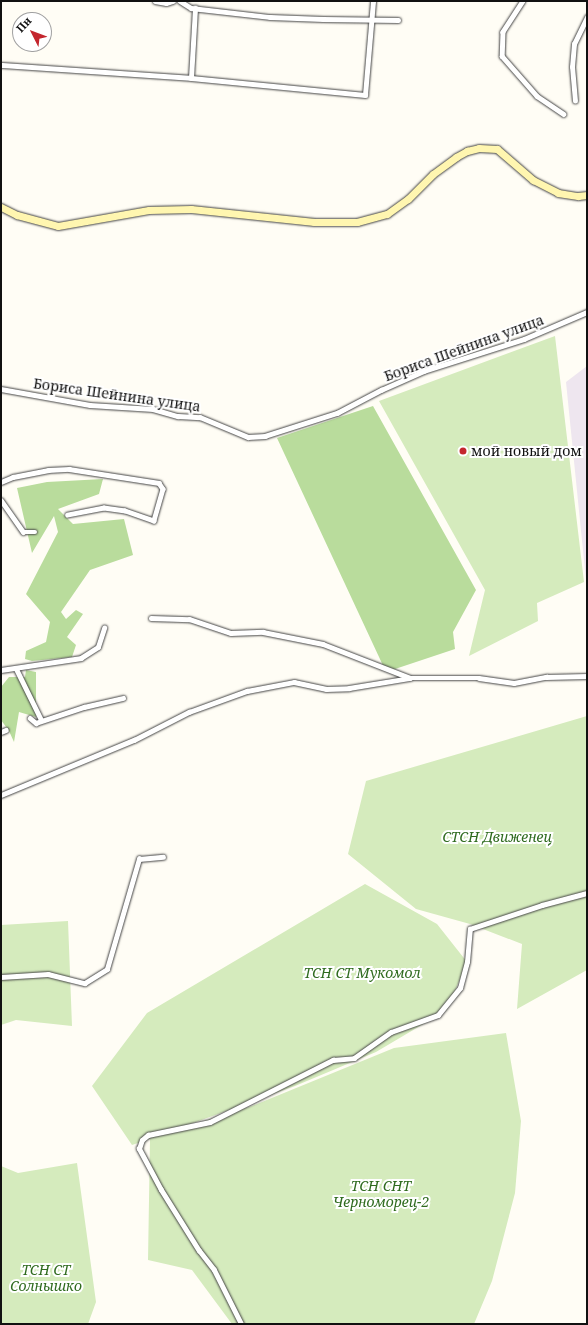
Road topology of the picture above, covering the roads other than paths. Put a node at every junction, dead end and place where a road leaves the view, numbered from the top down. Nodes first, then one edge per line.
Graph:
1 (155, 1) edge
2 (173, 1) edge
3 (180, 1) edge
4 (373, 1) edge
5 (523, 1) edge
6 (195, 8) junction
7 (587, 17) edge
8 (372, 20) junction
9 (398, 20) dead end
10 (1, 65) edge
11 (191, 78) junction
12 (575, 102) dead end
13 (564, 114) dead end
14 (587, 195) edge
15 (1, 207) edge
16 (587, 312) edge
17 (1, 389) edge
18 (1, 482) edge
19 (1, 500) edge
20 (68, 515) dead end
21 (35, 532) dead end
22 (151, 618) dead end
23 (104, 628) dead end
24 (16, 668) junction
25 (1, 670) edge
26 (587, 676) edge
27 (410, 678) junction
28 (123, 698) dead end
29 (30, 718) dead end
30 (42, 719) junction
31 (1, 795) edge
32 (163, 857) dead end
33 (587, 893) edge
34 (1, 976) edge
35 (241, 1324) edge

1 - 2 street
3 - 6 street
4 - 8 street
5 - 13 street
6 - 8 street
6 - 11 street
7 - 12 street
8 - 9 street
8 - 11 street
10 - 11 street
14 - 15 main road
16 - 17 street, Бориса Шейнина улица
18 - 20 street
19 - 21 street
22 - 27 street
23 - 24 street
24 - 25 street
24 - 30 street
26 - 27 street
27 - 31 street
28 - 30 street
29 - 30 street
32 - 34 street
33 - 35 street

